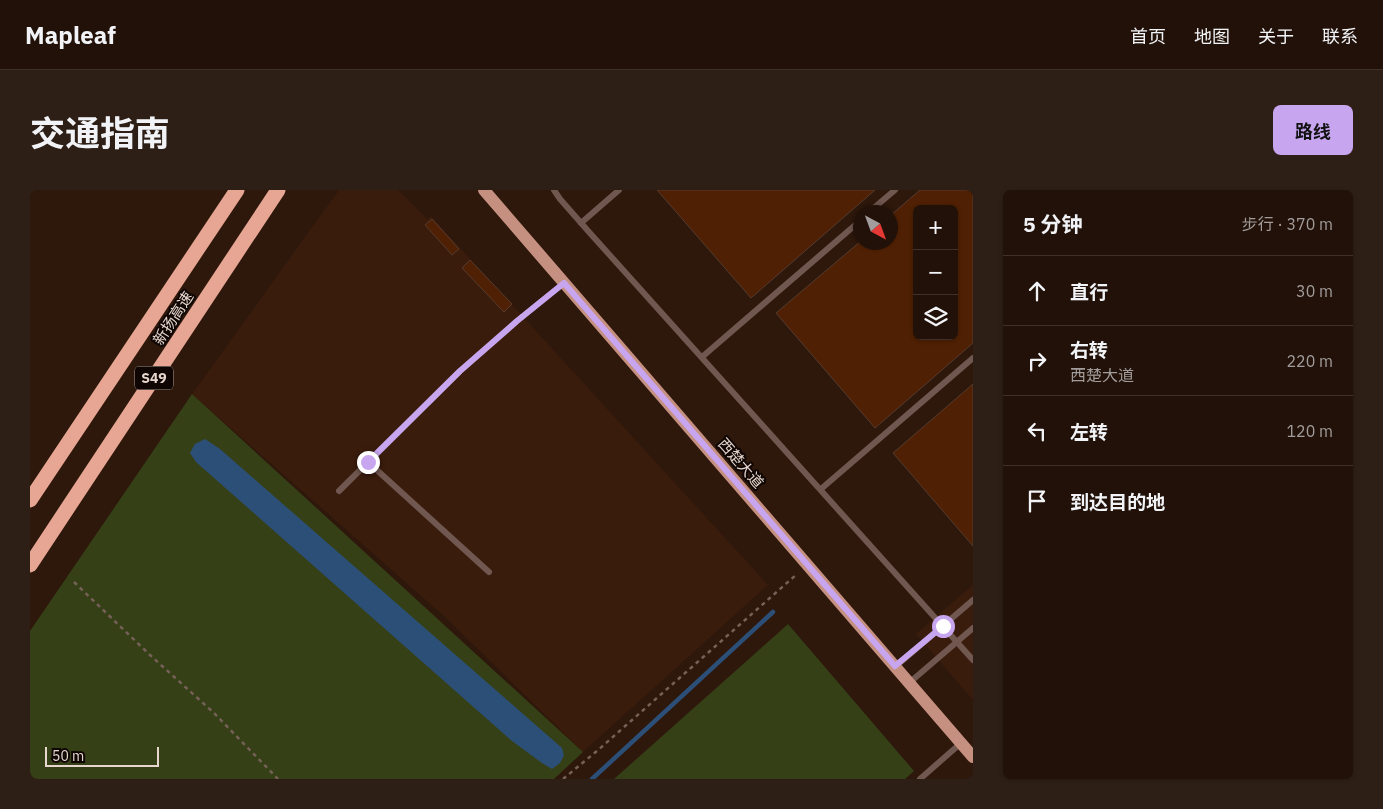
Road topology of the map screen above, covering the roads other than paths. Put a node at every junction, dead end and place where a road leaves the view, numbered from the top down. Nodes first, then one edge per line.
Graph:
1 (237, 190) edge
2 (278, 190) edge
3 (484, 190) edge
4 (554, 190) edge
5 (619, 190) edge
6 (895, 190) edge
7 (877, 205) edge
8 (581, 223) junction
9 (853, 226) edge
10 (564, 283) junction
11 (702, 357) junction
12 (973, 358) edge
13 (368, 462) junction
14 (820, 489) junction
15 (339, 491) dead end
16 (30, 500) edge
17 (30, 565) edge
18 (489, 572) dead end
19 (973, 600) edge
20 (943, 626) junction
21 (973, 628) edge
22 (957, 642) junction
23 (973, 660) edge
24 (895, 666) junction
25 (910, 683) junction
26 (961, 743) junction
27 (973, 757) edge
28 (920, 779) edge

1 - 16 highway, 新扬高速 / S49
2 - 17 highway, 新扬高速 / S49
3 - 10 main road, 西楚大道
4 - 8 lane
5 - 8 lane
6 - 7 lane
8 - 11 lane
9 - 11 lane
10 - 13 lane
10 - 24 main road, 西楚大道
11 - 14 lane
12 - 14 lane
13 - 15 lane
13 - 18 lane
14 - 20 lane
19 - 20 lane
20 - 22 lane
20 - 24 lane
21 - 22 lane
22 - 23 lane
22 - 25 lane
24 - 25 main road, 西楚大道
25 - 26 main road, 西楚大道
26 - 27 main road, 西楚大道
26 - 28 lane

